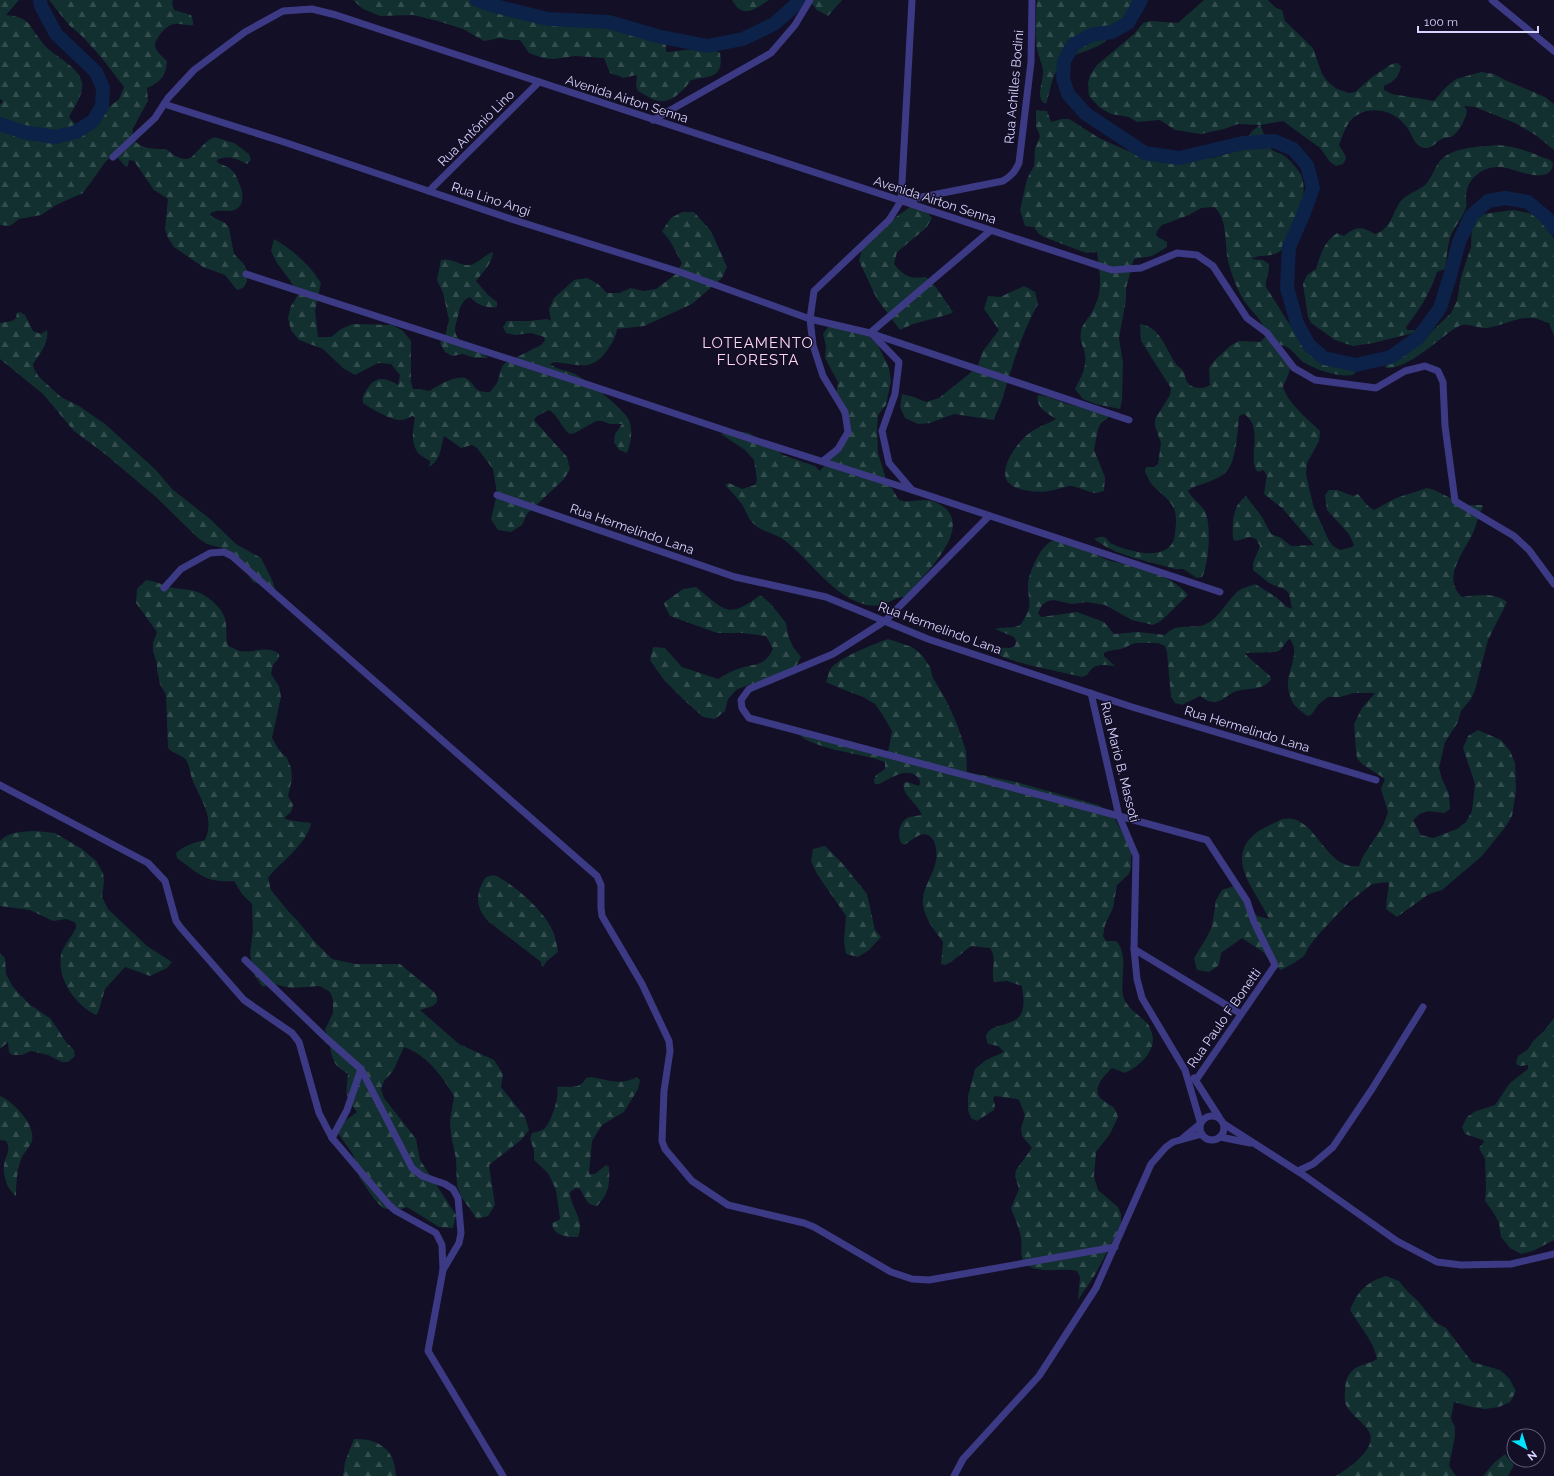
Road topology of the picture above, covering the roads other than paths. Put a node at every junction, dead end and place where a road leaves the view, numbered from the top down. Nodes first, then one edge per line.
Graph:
1 (810, 0) edge
2 (912, 0) edge
3 (1032, 0) edge
4 (1492, 0) edge
5 (1554, 50) edge
6 (539, 82) junction
7 (164, 104) junction
8 (653, 120) junction
9 (113, 157) dead end
10 (429, 191) junction
11 (901, 201) junction
12 (990, 231) junction
13 (246, 274) dead end
14 (810, 319) junction
15 (870, 333) junction
16 (1129, 420) dead end
17 (823, 461) junction
18 (912, 490) junction
19 (497, 495) dead end
20 (989, 516) junction
21 (1554, 584) edge
22 (164, 588) dead end
23 (1220, 592) dead end
24 (885, 621) junction
25 (1091, 693) junction
26 (1376, 780) dead end
27 (0, 785) edge
28 (1119, 816) junction
29 (1134, 949) junction
30 (245, 960) dead end
31 (1423, 1007) dead end
32 (1241, 1014) junction
33 (361, 1069) junction
34 (1185, 1070) junction
35 (1196, 1080) junction
36 (1219, 1117) junction
37 (1200, 1123) junction
38 (1224, 1124) junction
39 (1202, 1134) junction
40 (1220, 1137) junction
41 (332, 1138) junction
42 (1182, 1139) junction
43 (1254, 1143) junction
44 (1298, 1171) junction
45 (1115, 1247) junction
46 (1554, 1254) edge
47 (443, 1270) junction
48 (503, 1476) edge
49 (954, 1476) edge

1 - 8 street
2 - 11 street
3 - 11 street, Rua Achilles Bodini
4 - 5 street
6 - 7 street, Avenida Airton Senna
6 - 8 street, Avenida Airton Senna
6 - 10 street, Rua Antônio Lino
7 - 9 street, Avenida Airton Senna
7 - 10 street, Rua Lino Angi
8 - 11 street, Avenida Airton Senna
10 - 14 street, Rua Lino Angi
11 - 12 street, Avenida Airton Senna
11 - 14 street
12 - 15 street
12 - 21 street, Avenida Airton Senna
13 - 17 street
14 - 15 street, Rua Lino Angi
14 - 17 street
15 - 16 street, Rua Lino Angi
15 - 18 street
17 - 18 street
18 - 20 street
19 - 24 street, Rua Hermelindo Lana
20 - 23 street
20 - 24 street
22 - 45 street
24 - 25 street, Rua Hermelindo Lana
24 - 28 street
25 - 26 street, Rua Hermelindo Lana
25 - 28 street, Rua Mario B. Massoti
27 - 41 street
28 - 29 street, Rua Mario B. Massoti
28 - 32 street, Rua Paulo F Bonetti
29 - 32 street
29 - 34 street, Rua Mario B. Massoti
30 - 33 street
31 - 44 street
32 - 35 street, Rua Paulo F Bonetti
33 - 41 street
33 - 47 street
34 - 35 street
34 - 37 street
35 - 36 street
36 - 37 street
36 - 38 street
37 - 39 street
37 - 42 street
38 - 40 street
38 - 43 street
39 - 40 street
39 - 42 street
40 - 43 street
41 - 47 street
42 - 45 street
43 - 44 street
44 - 46 street
45 - 49 street
47 - 48 street

